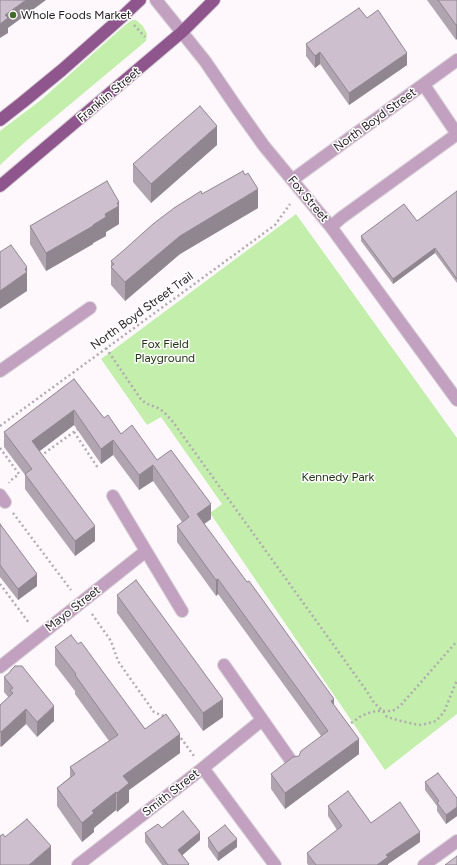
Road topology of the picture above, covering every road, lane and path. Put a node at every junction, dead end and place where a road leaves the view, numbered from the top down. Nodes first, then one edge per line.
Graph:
1 (140, 0) edge
2 (156, 0) edge
3 (214, 0) edge
4 (131, 22) dead end
5 (182, 32) junction
6 (145, 37) dead end
7 (457, 60) edge
8 (424, 84) junction
9 (0, 120) edge
10 (457, 134) edge
11 (292, 180) junction
12 (0, 186) edge
13 (290, 204) dead end
14 (331, 227) junction
15 (90, 308) dead end
16 (106, 348) junction
17 (0, 371) edge
18 (65, 378) junction
19 (69, 384) edge
20 (457, 400) edge
21 (0, 426) edge
22 (79, 428) edge
23 (74, 432) junction
24 (0, 448) edge
25 (40, 460) edge
26 (98, 468) dead end
27 (24, 470) edge
28 (19, 474) junction
29 (113, 496) dead end
30 (2, 499) edge
31 (146, 551) junction
32 (0, 584) edge
33 (71, 590) dead end
34 (182, 611) dead end
35 (92, 614) dead end
36 (29, 623) dead end
37 (457, 641) edge
38 (224, 665) dead end
39 (0, 667) edge
40 (457, 680) edge
41 (383, 711) junction
42 (166, 716) junction
43 (262, 720) junction
44 (160, 721) edge
45 (170, 722) edge
46 (174, 728) edge
47 (343, 730) edge
48 (194, 757) dead end
49 (294, 765) edge
50 (203, 768) junction
51 (457, 841) edge
52 (78, 865) edge
53 (275, 865) edge
54 (424, 865) edge

1 - 9 main road
2 - 5 street, Fox Street
3 - 5 main road, Franklin Street
4 - 6 path
5 - 11 street, Fox Street
5 - 12 main road, Franklin Street
7 - 8 street, North Boyd Street
8 - 10 street
8 - 11 street, North Boyd Street
10 - 14 street
11 - 14 street, Fox Street
13 - 16 path, North Boyd Street Trail
14 - 20 street, Fox Street
15 - 17 street
16 - 18 path, North Boyd Street Trail
16 - 41 path
18 - 19 path
18 - 21 path, North Boyd Street Trail
22 - 23 path
23 - 25 path
23 - 26 path
24 - 28 path
27 - 28 path
28 - 30 path
29 - 31 street
30 - 33 path
31 - 34 street
31 - 39 street, Mayo Street
32 - 36 path
35 - 42 path
37 - 41 path
38 - 43 street
40 - 41 path
41 - 47 path
42 - 44 path
42 - 45 path
43 - 49 street
43 - 50 street, Smith Street
46 - 48 path
50 - 52 street, Smith Street
50 - 53 street
51 - 54 street

